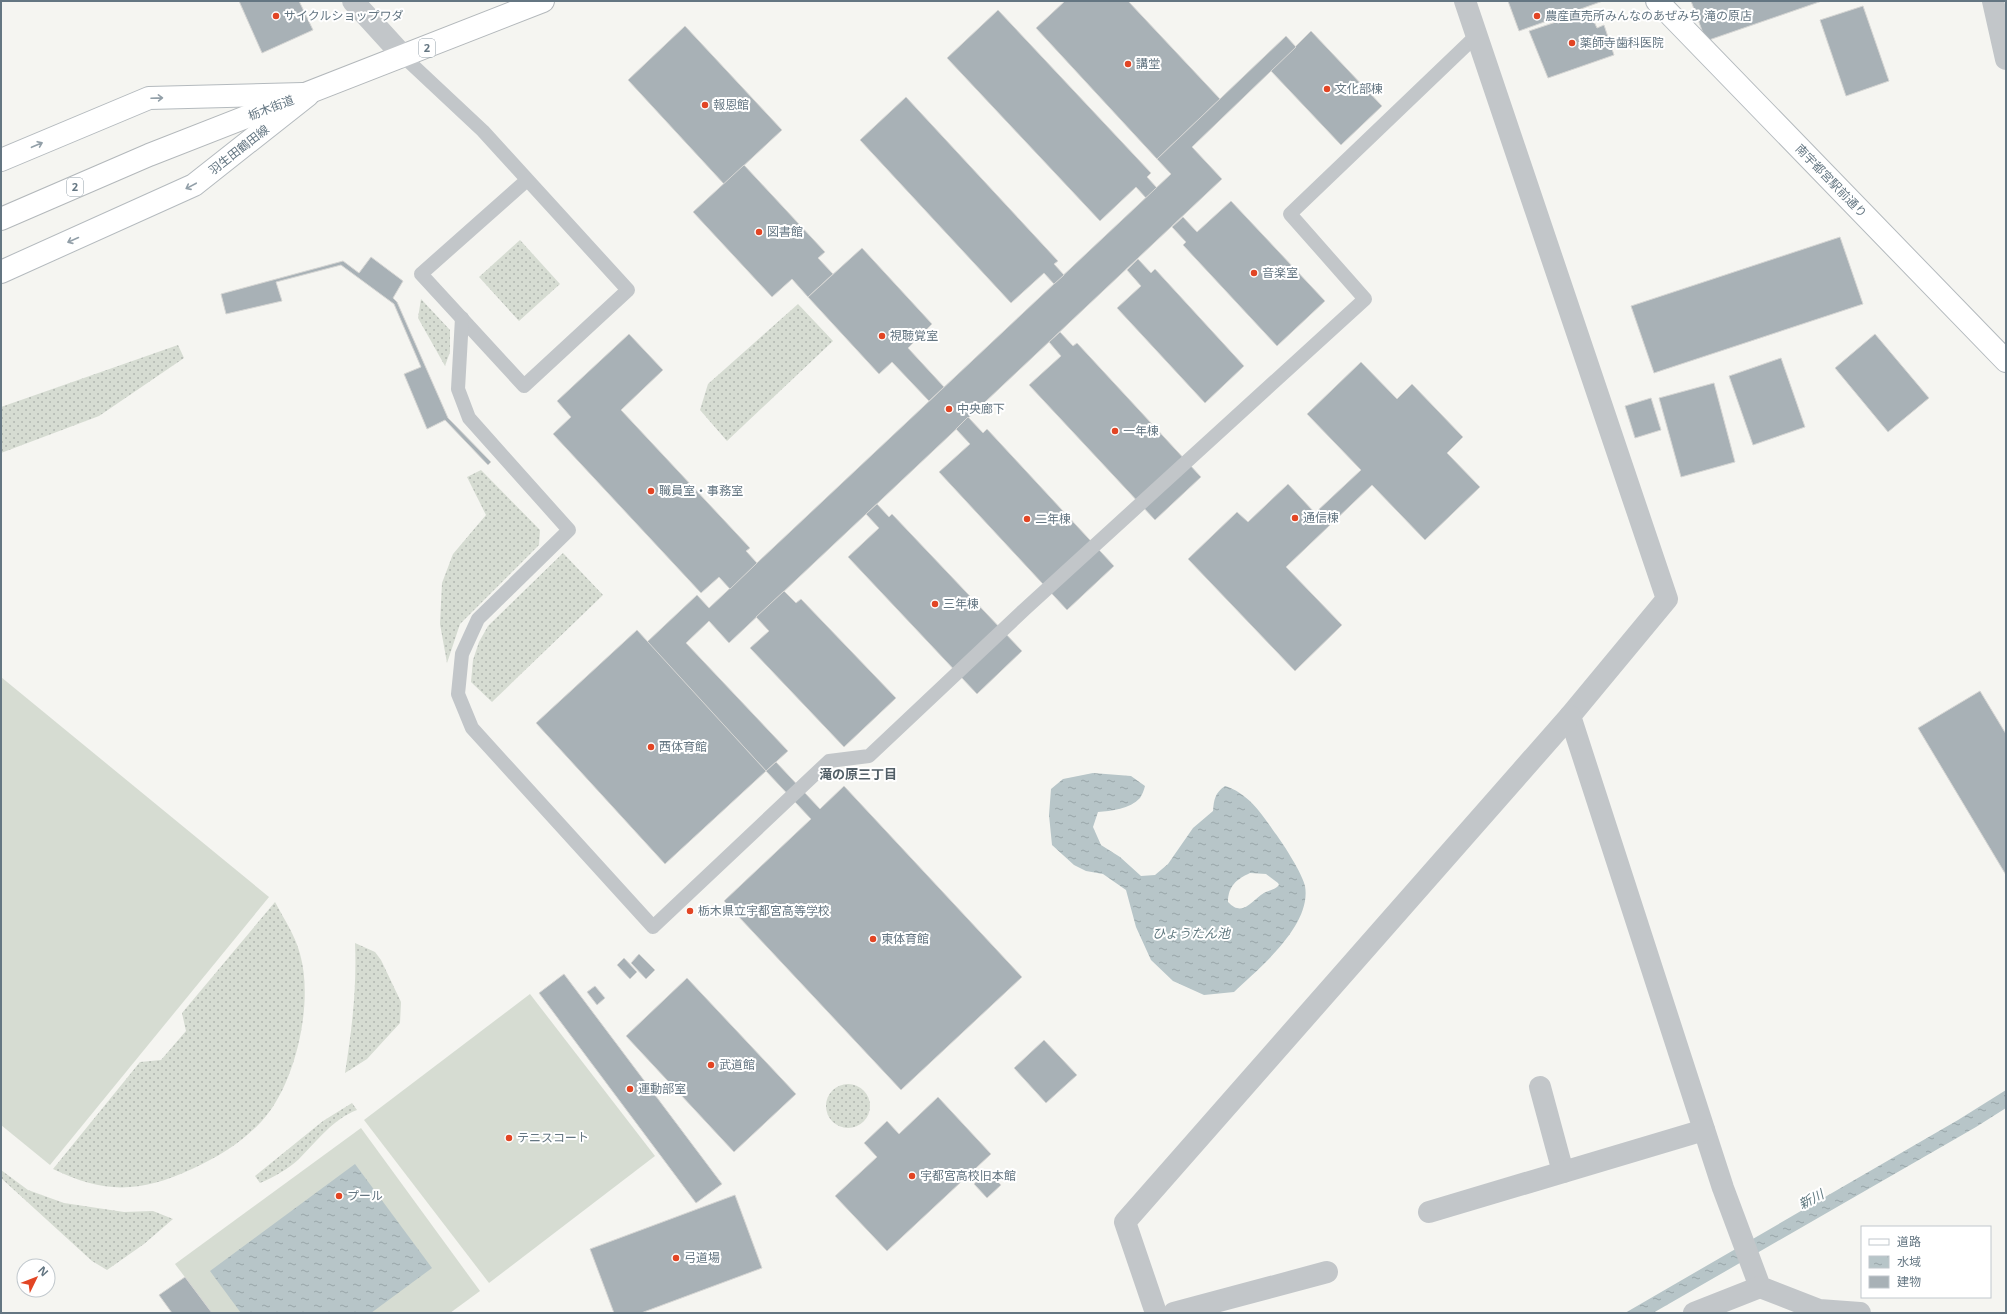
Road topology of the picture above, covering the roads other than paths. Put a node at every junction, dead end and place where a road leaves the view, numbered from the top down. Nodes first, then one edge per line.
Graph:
1 (353, 1) edge
2 (544, 1) edge
3 (1465, 1) edge
4 (1657, 1) edge
5 (1993, 1) edge
6 (1477, 35) junction
7 (404, 57) junction
8 (2006, 58) edge
9 (310, 94) junction
10 (1, 160) edge
11 (527, 180) junction
12 (1, 220) edge
13 (1, 272) edge
14 (462, 318) junction
15 (2006, 361) edge
16 (1570, 716) junction
17 (1540, 1087) dead end
18 (1704, 1130) junction
19 (1563, 1172) junction
20 (1429, 1212) dead end
21 (1327, 1272) dead end
22 (1760, 1288) junction
23 (1156, 1313) edge
24 (1174, 1313) edge
25 (1694, 1313) edge
26 (1860, 1313) edge

1 - 7 street
2 - 7 main road, 栃木街道 / 2
3 - 6 street
4 - 15 main road, 南宇都宮駅前通り
5 - 8 street
6 - 14 lane
6 - 16 street
7 - 9 main road, 栃木街道 / 2
7 - 11 lane
10 -> 9 main road
9 - 12 main road, 栃木街道 / 2
9 -> 13 main road, 羽生田鶴田線
11 - 14 lane
11 - 14 lane
16 - 18 street
16 - 23 street
17 - 19 street
18 - 19 street
18 - 22 street
19 - 20 street
21 - 24 street
22 - 25 street
22 - 26 street

